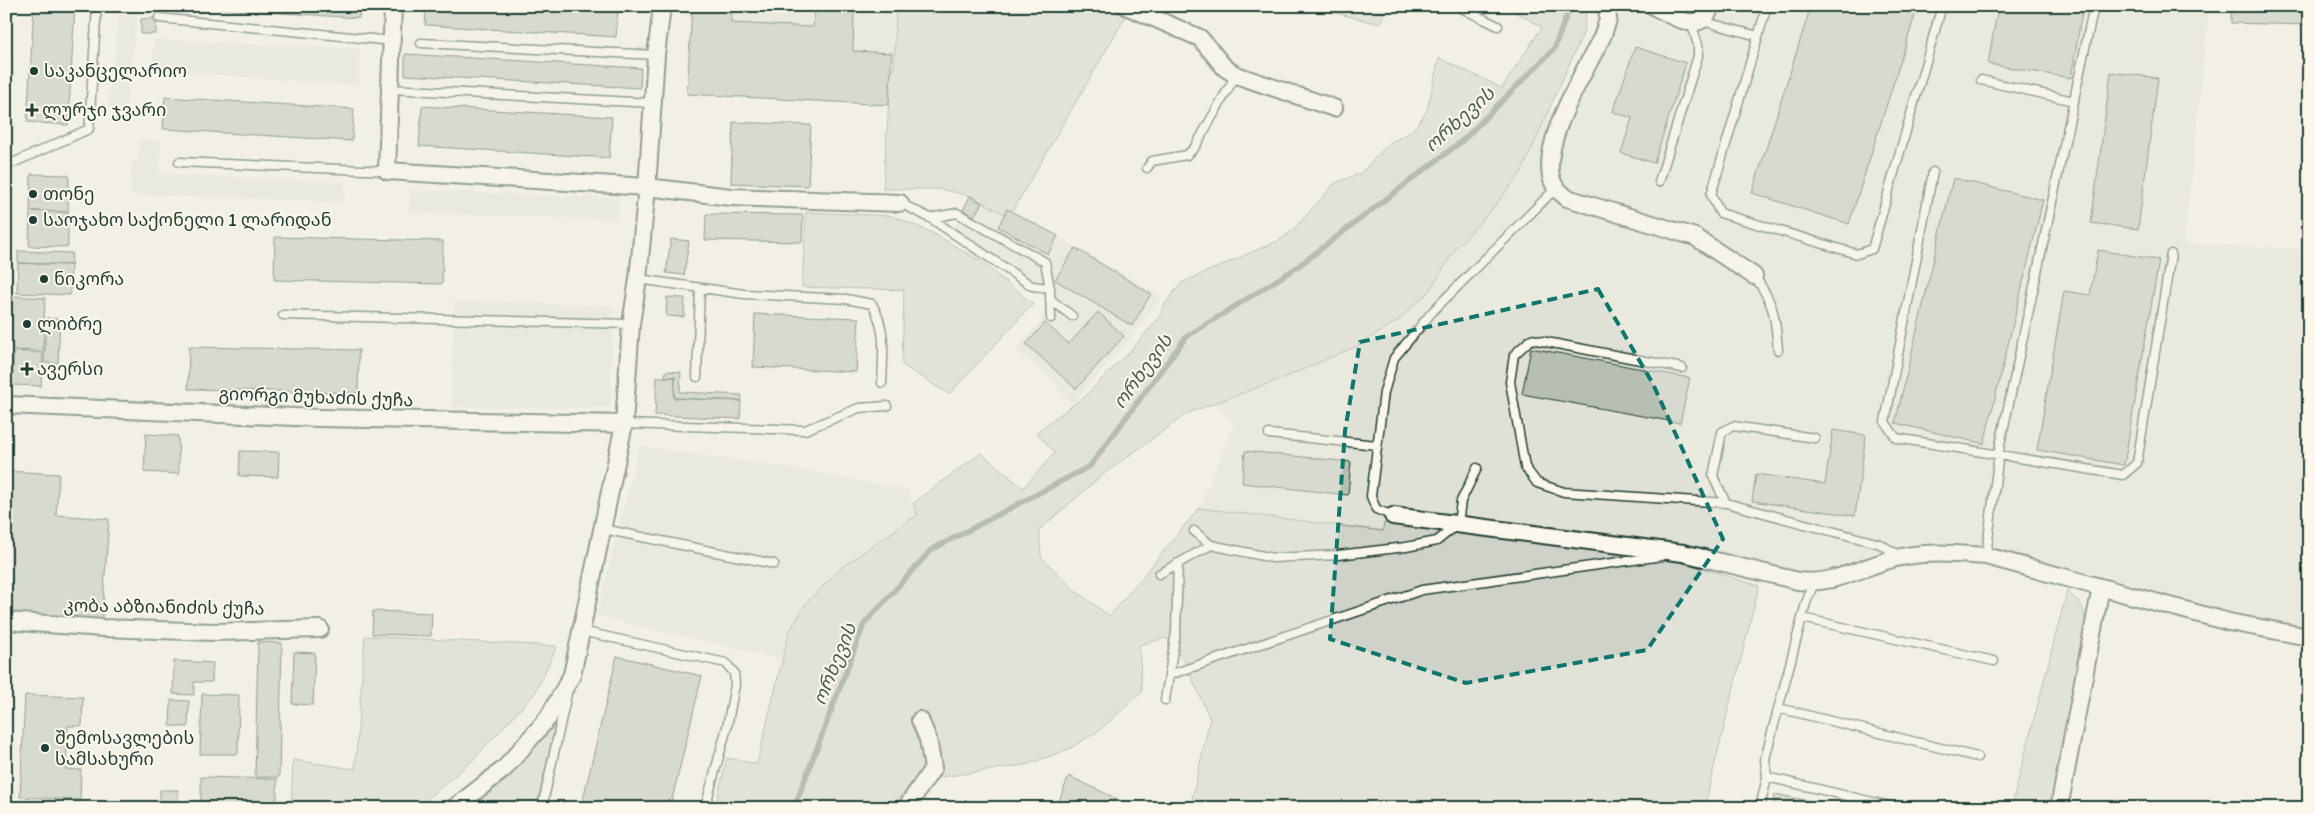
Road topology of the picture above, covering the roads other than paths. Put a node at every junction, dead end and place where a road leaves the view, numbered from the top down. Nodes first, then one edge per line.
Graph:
1 (97, 6) edge
2 (393, 6) edge
3 (662, 6) edge
4 (1126, 6) edge
5 (1458, 6) edge
6 (1607, 6) edge
7 (1654, 6) edge
8 (1711, 6) edge
9 (1767, 6) edge
10 (1942, 6) edge
11 (2094, 6) edge
12 (159, 18) dead end
13 (1691, 21) junction
14 (1498, 26) dead end
15 (1758, 36) junction
16 (392, 41) junction
17 (421, 43) dead end
18 (656, 55) junction
19 (1236, 75) junction
20 (1980, 80) dead end
21 (391, 89) junction
22 (2074, 101) junction
23 (652, 103) junction
24 (1334, 108) dead end
25 (179, 162) dead end
26 (6, 166) edge
27 (1147, 168) dead end
28 (387, 171) junction
29 (1934, 172) dead end
30 (1659, 182) dead end
31 (647, 186) junction
32 (1556, 188) junction
33 (900, 203) joint
34 (930, 218) junction
35 (2171, 254) dead end
36 (1754, 276) joint
37 (638, 279) junction
38 (700, 288) junction
39 (1050, 288) junction
40 (1050, 299) junction
41 (283, 315) dead end
42 (1072, 316) dead end
43 (1050, 318) dead end
44 (631, 324) junction
45 (1778, 350) dead end
46 (1682, 368) dead end
47 (697, 377) dead end
48 (882, 383) dead end
49 (6, 405) edge
50 (887, 406) dead end
51 (624, 424) junction
52 (1269, 434) dead end
53 (1815, 438) dead end
54 (1377, 445) junction
55 (1998, 454) junction
56 (1477, 468) dead end
57 (1726, 503) junction
58 (1393, 516) joint
59 (1458, 524) junction
60 (603, 529) junction
61 (1194, 531) dead end
62 (1211, 545) junction
63 (1683, 553) junction
64 (1902, 556) junction
65 (1986, 556) junction
66 (774, 564) dead end
67 (1178, 564) junction
68 (1159, 574) dead end
69 (1814, 583) junction
70 (2101, 587) junction
71 (1802, 618) junction
72 (6, 621) edge
73 (320, 629) dead end
74 (581, 631) junction
75 (2309, 637) edge
76 (1994, 661) dead end
77 (572, 675) junction
78 (1169, 675) junction
79 (1165, 700) dead end
80 (1778, 708) junction
81 (920, 720) dead end
82 (1977, 758) dead end
83 (1767, 777) junction
84 (454, 808) edge
85 (542, 808) edge
86 (705, 808) edge
87 (906, 808) edge
88 (1760, 808) edge
89 (1898, 808) edge
90 (2059, 808) edge

1 - 26 lane
2 - 16 street
3 - 18 street
4 - 19 street
5 - 14 lane
6 - 32 street
7 - 13 street
8 - 13 street
9 - 15 lane
10 - 15 lane
11 - 22 lane
12 - 16 lane
13 - 15 lane
13 - 30 lane
16 - 21 street
17 - 18 lane
18 - 23 street
19 - 24 street
19 - 27 lane
20 - 22 lane
21 - 23 lane
21 - 28 street
22 - 55 lane
23 - 31 street
25 - 28 lane
28 - 31 street
29 - 55 lane
31 - 33 street
31 - 37 street
32 - 36 street
32 - 54 lane
33 - 34 lane
34 - 39 lane
34 - 39 lane
35 - 55 lane
36 - 45 lane
37 - 38 lane
37 - 44 street
38 - 47 lane
38 - 48 lane
39 - 40 lane
40 - 42 lane
40 - 43 lane
41 - 44 lane
44 - 51 street
46 - 57 lane
49 - 51 street, გიორგი მუხაძის ქუჩა
50 - 51 lane
51 - 60 street
52 - 54 lane
53 - 57 lane
54 - 58 lane
55 - 65 lane
56 - 59 lane
57 - 64 lane
58 - 59 street
59 - 62 lane
59 - 63 street
60 - 66 lane
60 - 74 street
61 - 62 lane
62 - 67 lane
63 - 69 street
63 - 78 lane
64 - 65 street
64 - 69 street
65 - 70 street
67 - 68 lane
67 - 78 lane
69 - 71 lane
70 - 75 street
70 - 90 street
71 - 76 lane
71 - 80 lane
72 - 73 street, კობა აბზიანიძის ქუჩა
74 - 77 street
74 - 86 lane
77 - 84 street
77 - 85 lane
78 - 79 lane
80 - 82 lane
80 - 83 lane
81 - 87 street
83 - 88 lane
83 - 89 lane

